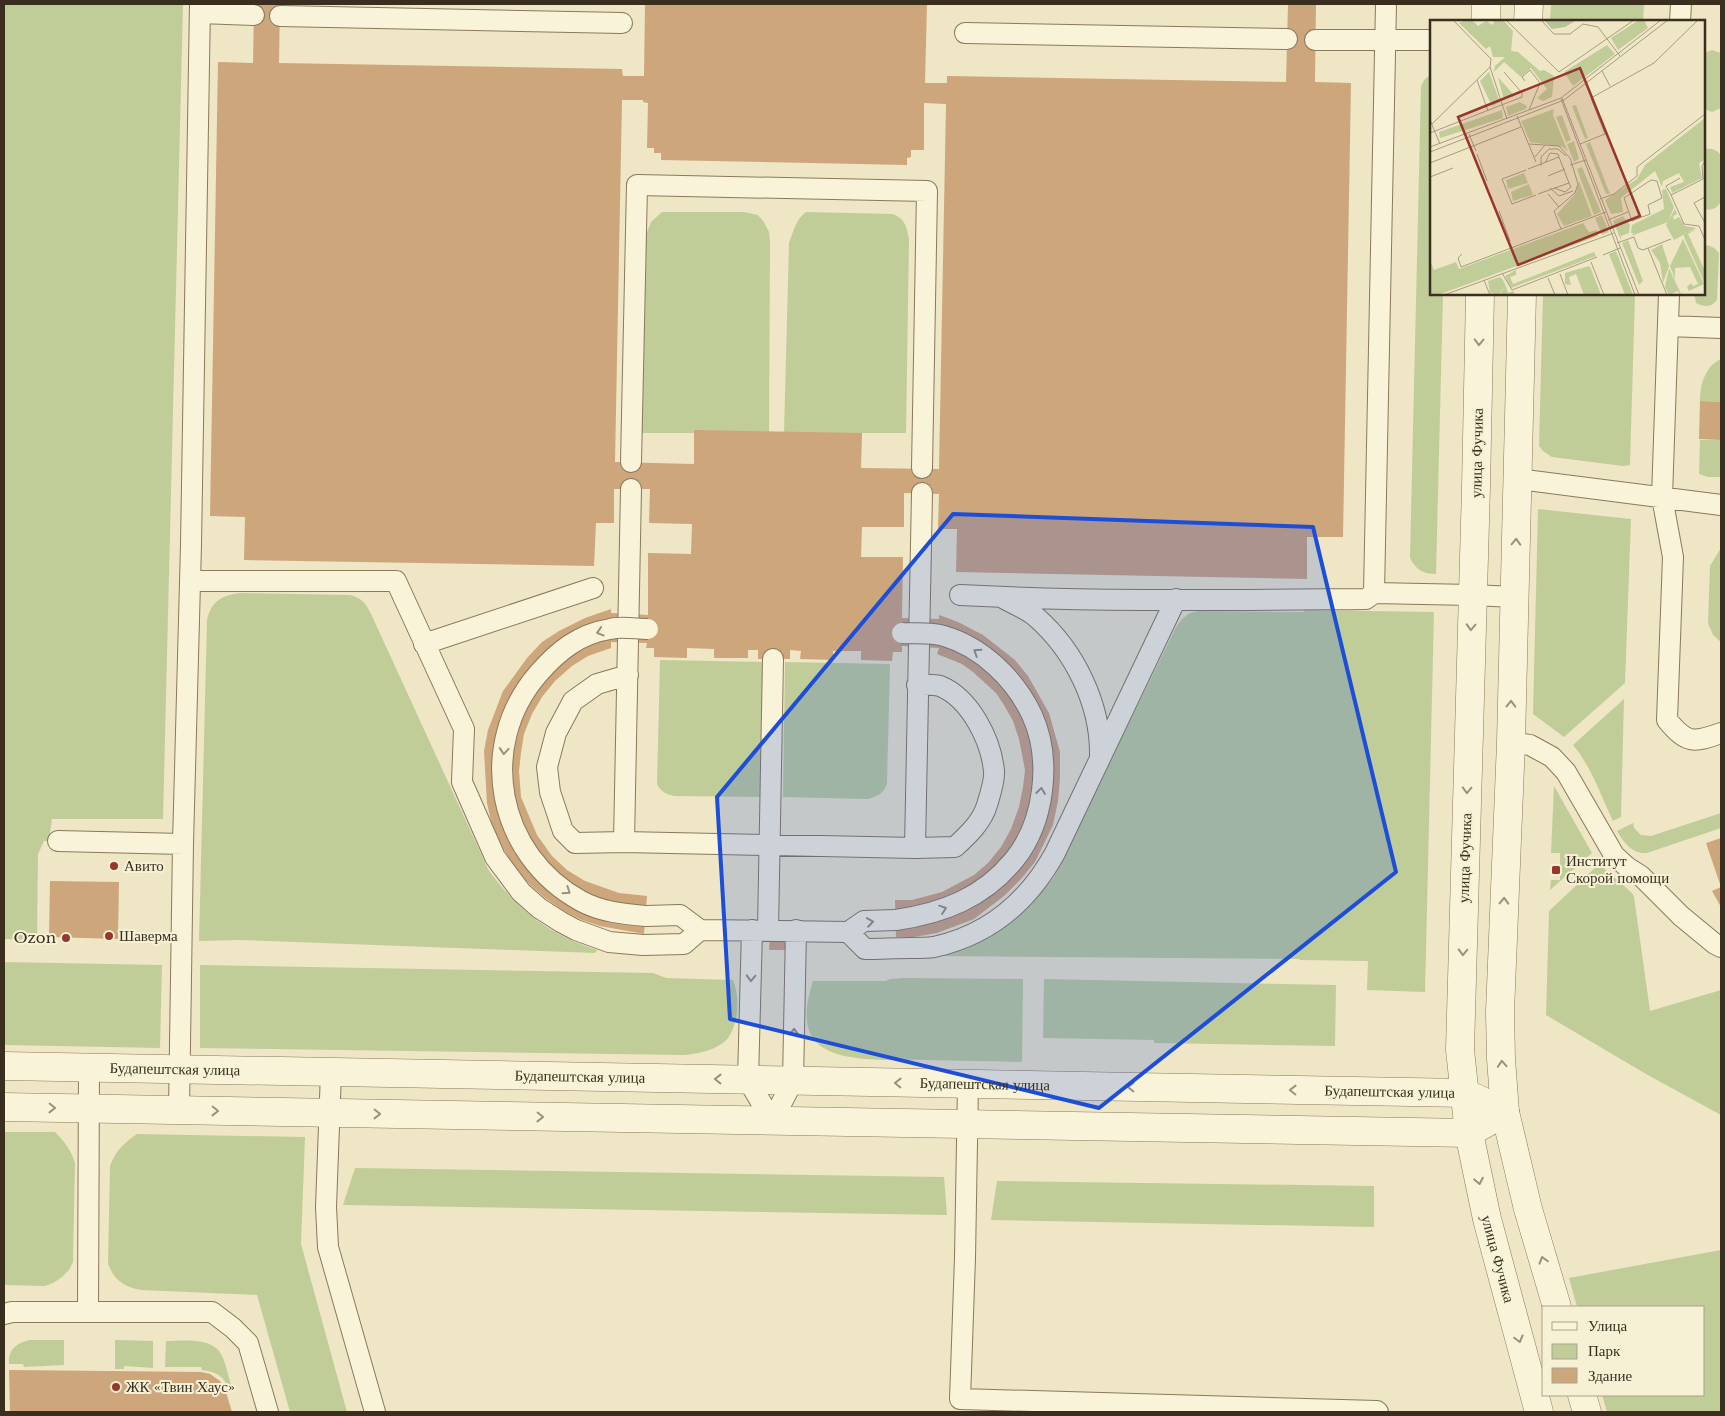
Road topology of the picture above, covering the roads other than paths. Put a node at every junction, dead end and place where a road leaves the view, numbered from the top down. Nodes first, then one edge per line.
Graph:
1 (1386, 4) edge
2 (1486, 4) edge
3 (1529, 4) edge
4 (1681, 4) edge
5 (200, 8) edge
6 (389, 11) edge
7 (557, 13) edge
8 (254, 15) dead end
9 (280, 16) dead end
10 (1486, 20) edge
11 (1528, 20) edge
12 (1680, 20) edge
13 (622, 23) dead end
14 (965, 33) dead end
15 (1287, 39) dead end
16 (1386, 39) junction
17 (1315, 40) dead end
18 (1430, 40) edge
19 (1480, 295) edge
20 (1522, 295) edge
21 (1669, 295) edge
22 (1668, 326) junction
23 (1721, 328) edge
24 (631, 462) dead end
25 (922, 468) dead end
26 (1518, 479) junction
27 (631, 489) dead end
28 (922, 493) dead end
29 (1662, 497) junction
30 (1721, 505) edge
31 (190, 581) junction
32 (593, 588) dead end
33 (1374, 593) junction
34 (960, 595) dead end
35 (1472, 595) junction
36 (1001, 597) junction
37 (1514, 597) junction
38 (1176, 599) junction
39 (648, 629) dead end
40 (902, 633) dead end
41 (424, 644) junction
42 (772, 659) dead end
43 (628, 675) junction
44 (917, 685) junction
45 (1721, 733) edge
46 (1511, 742) junction
47 (1099, 760) junction
48 (58, 841) dead end
49 (624, 842) junction
50 (183, 844) junction
51 (770, 845) junction
52 (915, 848) junction
53 (700, 930) junction
54 (760, 930) junction
55 (796, 930) junction
56 (848, 932) junction
57 (1721, 947) edge
58 (4, 1066) edge
59 (89, 1068) junction
60 (179, 1069) junction
61 (331, 1072) junction
62 (748, 1080) junction
63 (793, 1081) junction
64 (968, 1084) junction
65 (1464, 1093) junction
66 (4, 1108) edge
67 (89, 1109) junction
68 (179, 1110) junction
69 (1505, 1112) junction
70 (329, 1113) junction
71 (772, 1121) junction
72 (968, 1124) junction
73 (1470, 1134) junction
74 (1557, 1306) edge
75 (88, 1312) junction
76 (4, 1314) edge
77 (1582, 1396) edge
78 (268, 1412) edge
79 (375, 1412) edge
80 (1378, 1412) edge
81 (1539, 1412) edge
82 (1587, 1412) edge

1 - 16 lane
2 - 10 street
3 - 11 street
4 - 12 lane
5 - 8 lane
5 - 31 lane
6 - 7 lane
6 - 9 lane
7 - 13 lane
14 - 15 lane
16 - 17 lane
16 - 18 lane
16 - 33 lane
19 -> 35 street, улица Фучика
20 - 26 street
21 - 22 lane
22 - 23 lane
22 - 29 lane
24 - 25 lane
26 - 29 lane
37 -> 26 street
27 - 43 lane
28 - 44 lane
29 - 30 lane
29 - 45 lane
31 - 41 lane
31 - 50 lane
32 - 41 lane
33 - 35 lane
33 - 38 lane
34 - 36 lane
35 - 37 lane
35 -> 65 street, улица Фучика
36 - 38 lane
36 - 47 lane
46 -> 37 street
38 - 47 lane
39 -> 53 lane, bridge
56 -> 40 lane, bridge
41 - 53 lane
42 - 51 lane
43 - 49 lane
43 - 49 lane
44 - 52 lane
44 - 52 lane
46 - 57 lane
69 -> 46 street
47 - 56 lane
48 - 50 lane
49 - 51 lane
50 - 60 lane
51 - 52 lane
51 - 54 lane
53 - 54 lane
54 - 55 lane
54 -> 62 lane
55 - 56 lane
63 -> 55 lane
58 - 59 street, Будапештская улица
59 - 60 street, Будапештская улица
59 - 67 lane
60 - 61 street, Будапештская улица
60 - 68 lane
62 -> 61 street, Будапештская улица
61 - 70 lane
62 - 63 street, Будапештская улица
62 - 71 lane
64 -> 63 street, Будапештская улица
63 - 71 lane
65 -> 64 street, Будапештская улица
64 - 72 lane
65 - 69 street, Будапештская улица
65 - 73 street, улица Фучика
66 -> 67 street
67 - 68 street
67 - 75 lane
68 -> 70 street
69 - 73 street
74 -> 69 street
70 -> 71 street
70 - 79 lane
71 - 72 street
72 - 73 street
72 - 80 lane
73 -> 81 street, улица Фучика
75 - 76 lane
75 - 78 lane
77 - 82 street

